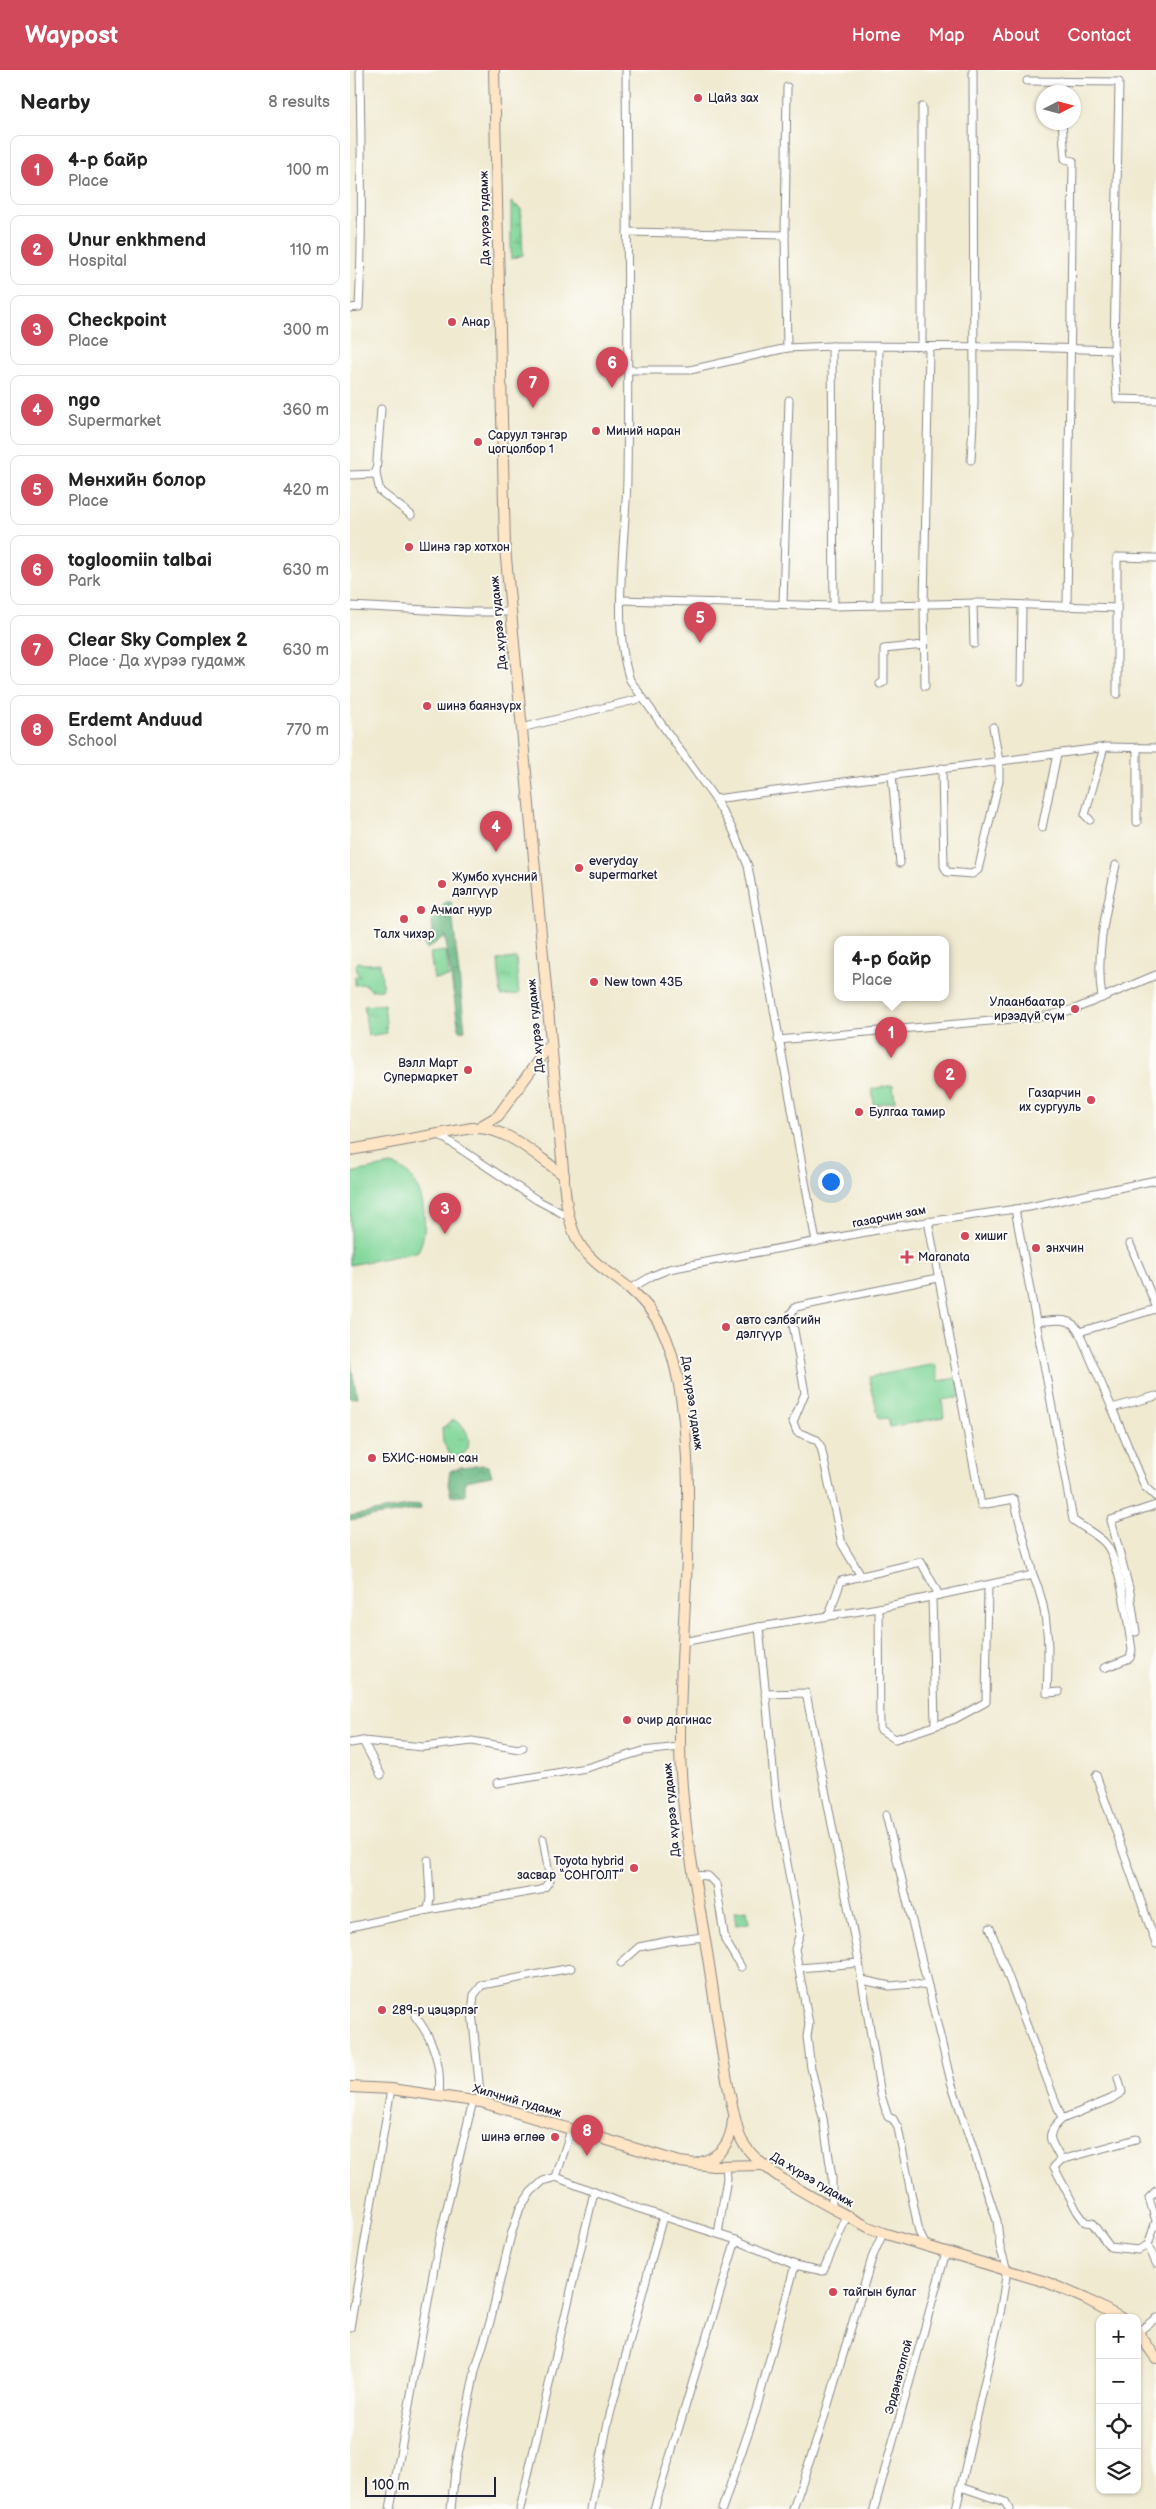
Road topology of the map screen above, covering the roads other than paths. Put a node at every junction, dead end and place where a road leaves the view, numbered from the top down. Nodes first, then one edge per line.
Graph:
1 (360, 70) edge
2 (494, 70) edge
3 (626, 70) edge
4 (973, 70) edge
5 (1027, 81) dead end
6 (1061, 81) junction
7 (1061, 85) edge
8 (788, 87) dead end
9 (922, 107) dead end
10 (1063, 130) edge
11 (627, 232) junction
12 (785, 235) junction
13 (350, 308) edge
14 (832, 346) junction
15 (879, 346) junction
16 (787, 348) junction
17 (926, 348) junction
18 (974, 348) junction
19 (1071, 349) junction
20 (1114, 350) junction
21 (628, 370) junction
22 (789, 400) dead end
23 (1156, 400) edge
24 (382, 409) dead end
25 (971, 460) dead end
26 (376, 474) junction
27 (350, 475) edge
28 (411, 515) dead end
29 (1156, 558) edge
30 (622, 600) junction
31 (973, 603) junction
32 (783, 604) junction
33 (877, 604) junction
34 (924, 604) junction
35 (1022, 605) junction
36 (350, 606) edge
37 (834, 606) junction
38 (1067, 607) junction
39 (1117, 608) junction
40 (510, 612) junction
41 (974, 644) dead end
42 (924, 645) junction
43 (1021, 680) dead end
44 (880, 684) dead end
45 (925, 686) dead end
46 (1117, 694) dead end
47 (643, 698) junction
48 (993, 726) dead end
49 (521, 728) junction
50 (1104, 747) junction
51 (1137, 747) junction
52 (1156, 748) edge
53 (1057, 754) junction
54 (999, 761) junction
55 (942, 768) junction
56 (892, 775) junction
57 (715, 799) junction
58 (1090, 820) dead end
59 (1137, 822) dead end
60 (1042, 828) dead end
61 (900, 862) dead end
62 (1116, 865) dead end
63 (1156, 975) edge
64 (1102, 998) junction
65 (778, 1040) junction
66 (550, 1044) junction
67 (472, 1128) junction
68 (438, 1134) junction
69 (350, 1150) edge
70 (564, 1175) junction
71 (1156, 1180) edge
72 (1016, 1209) junction
73 (569, 1218) junction
74 (928, 1221) junction
75 (816, 1242) junction
76 (1130, 1244) dead end
77 (938, 1278) junction
78 (630, 1289) junction
79 (1156, 1308) edge
80 (1036, 1322) junction
81 (1079, 1332) junction
82 (1156, 1396) edge
83 (1112, 1408) junction
84 (1156, 1497) edge
85 (1156, 1505) edge
86 (1033, 1575) junction
87 (860, 1576) junction
88 (988, 1585) junction
89 (935, 1596) junction
90 (879, 1608) junction
91 (829, 1615) junction
92 (759, 1627) junction
93 (1136, 1632) dead end
94 (683, 1642) junction
95 (1104, 1668) dead end
96 (1059, 1692) dead end
97 (765, 1694) junction
98 (936, 1725) junction
99 (363, 1742) junction
100 (350, 1743) edge
101 (523, 1747) dead end
102 (680, 1747) junction
103 (381, 1775) dead end
104 (1096, 1775) dead end
105 (497, 1783) dead end
106 (886, 1815) dead end
107 (543, 1838) dead end
108 (428, 1860) dead end
109 (692, 1875) junction
110 (428, 1910) junction
111 (350, 1927) edge
112 (990, 1928) dead end
113 (704, 1937) junction
114 (1156, 1944) edge
115 (621, 1963) dead end
116 (859, 1963) junction
117 (741, 1967) dead end
118 (571, 1968) dead end
119 (799, 1968) junction
120 (862, 1980) junction
121 (928, 1986) junction
122 (415, 2016) dead end
123 (1118, 2078) dead end
124 (350, 2087) edge
125 (391, 2089) junction
126 (439, 2095) junction
127 (477, 2101) junction
128 (733, 2109) junction
129 (1062, 2119) junction
130 (571, 2130) junction
131 (1136, 2139) dead end
132 (727, 2144) junction
133 (744, 2147) junction
134 (1062, 2160) junction
135 (692, 2164) junction
136 (763, 2165) junction
137 (726, 2166) junction
138 (556, 2177) junction
139 (1156, 2190) edge
140 (594, 2192) junction
141 (832, 2207) junction
142 (663, 2216) junction
143 (847, 2216) junction
144 (883, 2233) junction
145 (718, 2234) junction
146 (736, 2240) junction
147 (926, 2246) junction
148 (1148, 2246) junction
149 (946, 2252) junction
150 (1156, 2262) edge
151 (795, 2264) junction
152 (1007, 2270) junction
153 (1114, 2314) edge
154 (1156, 2318) edge
155 (350, 2328) edge
156 (1141, 2329) edge
157 (1141, 2336) edge
158 (1156, 2358) edge
159 (961, 2487) junction
160 (390, 2509) edge
161 (451, 2509) edge
162 (520, 2509) edge
163 (591, 2509) edge
164 (654, 2509) edge
165 (722, 2509) edge
166 (794, 2509) edge
167 (874, 2509) edge
168 (956, 2509) edge
169 (1009, 2509) edge

1 - 13 street
2 - 40 main road, Да хүрээ гудамж
3 - 11 street
4 - 18 street
5 - 6 street
6 - 7 street
6 - 20 street
8 - 12 street
9 - 17 street
10 - 19 street
11 - 12 street
11 - 21 street
12 - 16 street
14 - 15 street
14 - 16 street
14 - 37 street
15 - 17 street
15 - 33 street
16 - 21 street
17 - 18 street
17 - 34 street
18 - 19 street
18 - 25 street
19 - 20 street
19 - 38 street
20 - 23 street
21 - 30 street
22 - 32 street
24 - 26 street
26 - 27 street
26 - 28 street
29 - 39 street
30 - 32 street
30 - 47 street
31 - 34 street
31 - 35 street
31 - 41 street
32 - 37 street
33 - 34 street
33 - 37 street
34 - 42 street
35 - 38 street
35 - 43 street
36 - 40 street
38 - 39 street
39 - 46 street
40 - 49 main road, Да хүрээ гудамж
42 - 44 street
42 - 45 street
47 - 49 street
47 - 57 street
48 - 54 street
49 - 66 main road, Да хүрээ гудамж
50 - 51 street
50 - 53 street
50 - 58 street
51 - 52 street
51 - 59 street
53 - 54 street
53 - 60 street
54 - 55 street
54 - 55 street
55 - 56 street
56 - 57 street
56 - 61 street
57 - 65 street
62 - 64 street
63 - 64 street
64 - 65 street
65 - 75 street
66 - 67 main road
66 - 70 main road, Да хүрээ гудамж
67 - 68 main road
67 - 70 main road
68 - 69 main road
68 - 73 street
70 - 73 main road, Да хүрээ гудамж
71 - 72 street, газарчин зам
72 - 74 street, газарчин зам
72 - 80 street
73 - 78 main road, Да хүрээ гудамж
74 - 75 street, газарчин зам
74 - 77 street
75 - 78 street, газарчин зам
76 - 79 street
77 - 86 street
77 - 87 street
78 - 94 main road, Да хүрээ гудамж
79 - 81 street
80 - 81 street
80 - 95 street
81 - 83 street
82 - 83 street
83 - 84 street
85 - 93 street
86 - 88 street
86 - 96 street
87 - 89 street
87 - 91 street
88 - 89 street
88 - 98 street
89 - 90 street
89 - 98 street
90 - 91 street
90 - 98 street
91 - 92 street
92 - 94 street
92 - 97 street
94 - 102 main road, Да хүрээ гудамж
97 - 116 street
97 - 119 street
99 - 100 street
99 - 101 street
99 - 103 street
102 - 105 street
102 - 109 main road, Да хүрээ гудамж
104 - 114 street
106 - 121 street
107 - 110 street
108 - 110 street
109 - 113 main road, Да хүрээ гудамж
109 - 117 street
110 - 111 street
112 - 129 street
113 - 115 street
113 - 128 main road, Да хүрээ гудамж
116 - 119 street
116 - 120 street
118 - 127 street
119 - 141 street
120 - 121 street
120 - 147 street
121 - 152 street
122 - 126 street
123 - 129 street
124 - 125 main road, Хилчний гудамж
125 - 126 main road, Хилчний гудамж
125 - 155 street
126 - 127 main road, Хилчний гудамж
127 - 130 main road, Хилчний гудамж
127 - 160 street
128 - 132 main road
128 - 133 main road, Да хүрээ гудамж
129 - 134 street
130 - 135 main road, Хилчний гудамж
130 - 138 street
131 - 134 street
132 - 133 main road
132 - 135 main road
133 - 136 main road, Да хүрээ гудамж
134 - 148 street
135 - 137 main road, Хилчний гудамж
136 - 137 main road, Хилчний гудамж
136 - 141 main road, Да хүрээ гудамж
137 - 145 street
138 - 140 street
138 - 161 street
139 - 148 street
140 - 142 street
140 - 162 street
141 - 143 main road, Да хүрээ гудамж
142 - 145 street
142 - 163 street
143 - 144 main road, Да хүрээ гудамж
143 - 151 street
144 - 147 main road, Да хүрээ гудамж
144 - 166 street
145 - 146 street
146 - 151 street
146 - 164 street
147 - 149 main road, Да хүрээ гудамж
148 - 150 street
149 - 152 main road, Да хүрээ гудамж
149 - 167 street, Эрдэнэтолгой
151 - 165 street
152 - 153 main road, Да хүрээ гудамж
152 - 159 street
154 - 156 street
157 - 158 main road
159 - 168 street
159 - 169 street

